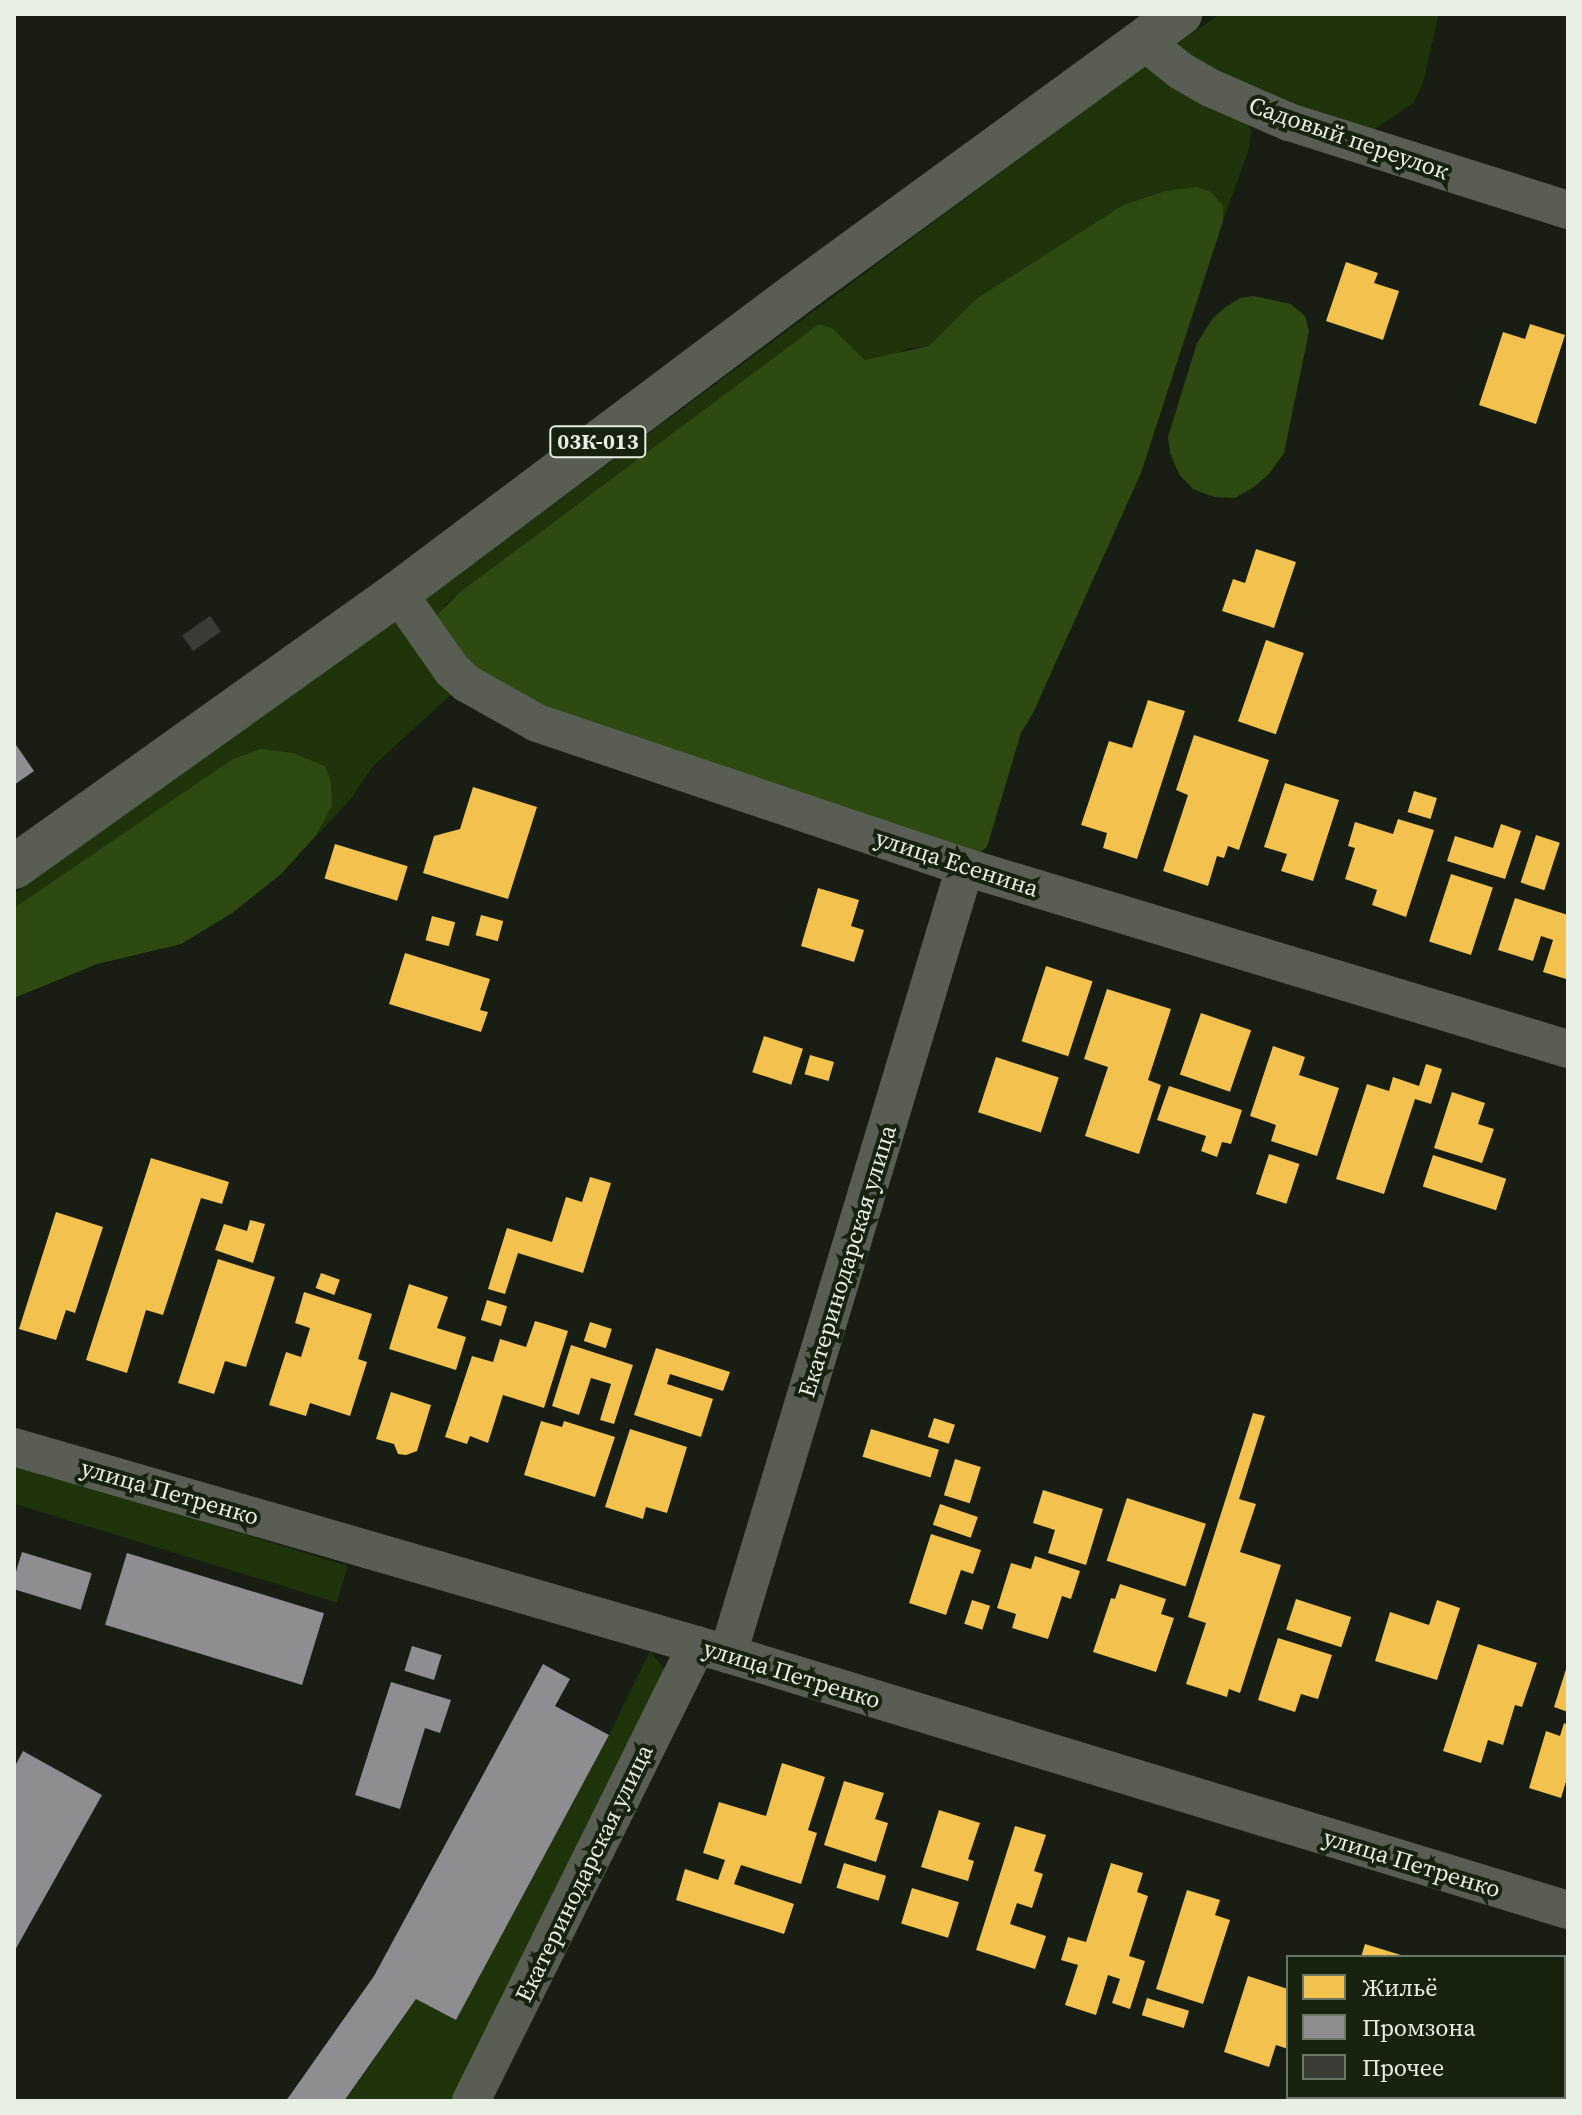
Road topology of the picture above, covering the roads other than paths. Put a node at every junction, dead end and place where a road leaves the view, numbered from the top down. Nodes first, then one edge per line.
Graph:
1 (1180, 14) edge
2 (1142, 40) junction
3 (1568, 210) edge
4 (398, 593) junction
5 (14, 867) edge
6 (965, 867) junction
7 (1568, 1049) edge
8 (14, 1447) edge
9 (712, 1650) junction
10 (1568, 1910) edge
11 (471, 2101) edge

1 - 2 main road, 03К-013
2 - 3 street, Садовый переулок
2 - 4 main road, 03К-013
4 - 5 main road, 03К-013
4 - 6 street, улица Есенина
6 - 7 street, улица Есенина
6 - 9 street, Екатеринодарская улица
8 - 9 street, улица Петренко
9 - 10 street, улица Петренко
9 - 11 street, Екатеринодарская улица

